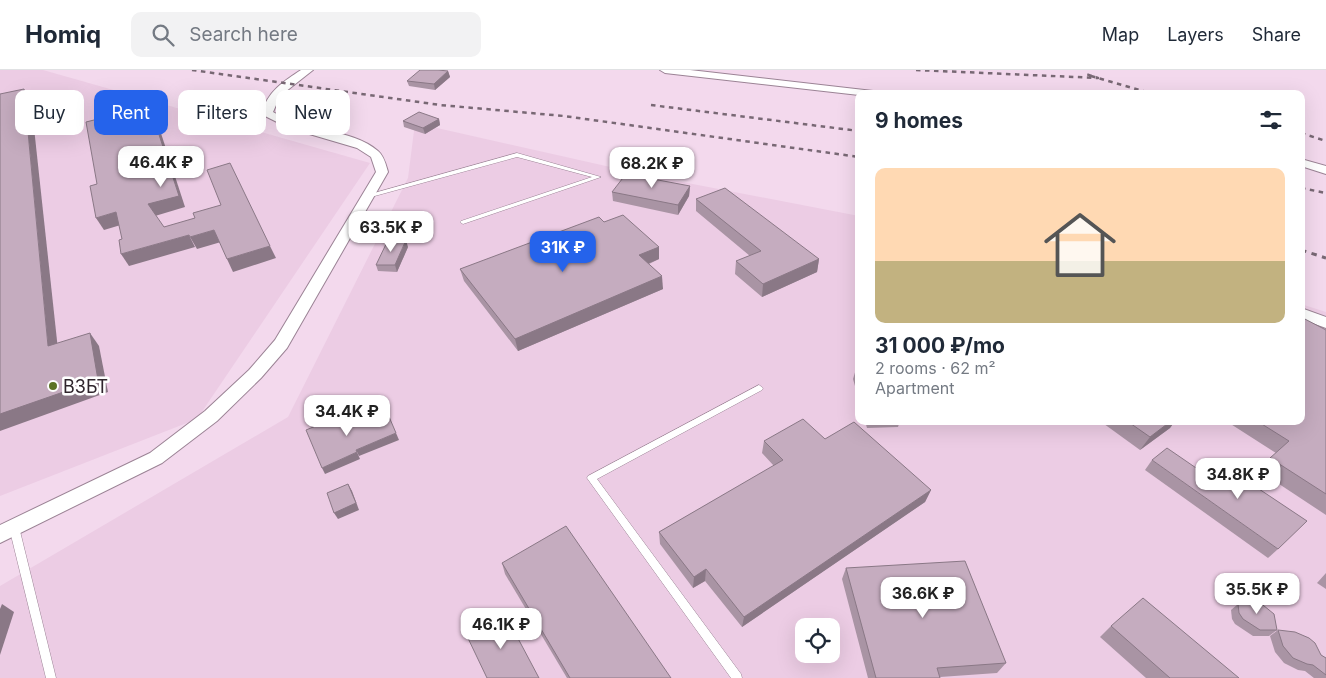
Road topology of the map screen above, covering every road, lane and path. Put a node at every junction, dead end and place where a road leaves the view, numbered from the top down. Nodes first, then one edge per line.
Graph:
1 (308, 70) edge
2 (665, 70) edge
3 (855, 92) edge
4 (1305, 163) edge
5 (1326, 170) edge
6 (369, 196) junction
7 (464, 222) dead end
8 (1305, 315) edge
9 (1326, 323) edge
10 (759, 388) dead end
11 (14, 527) junction
12 (0, 534) edge
13 (51, 678) edge
14 (737, 678) edge

1 - 6 street
2 - 3 street
4 - 5 street
6 - 7 lane
6 - 11 street
8 - 9 street
10 - 14 lane
11 - 12 street
11 - 13 lane

